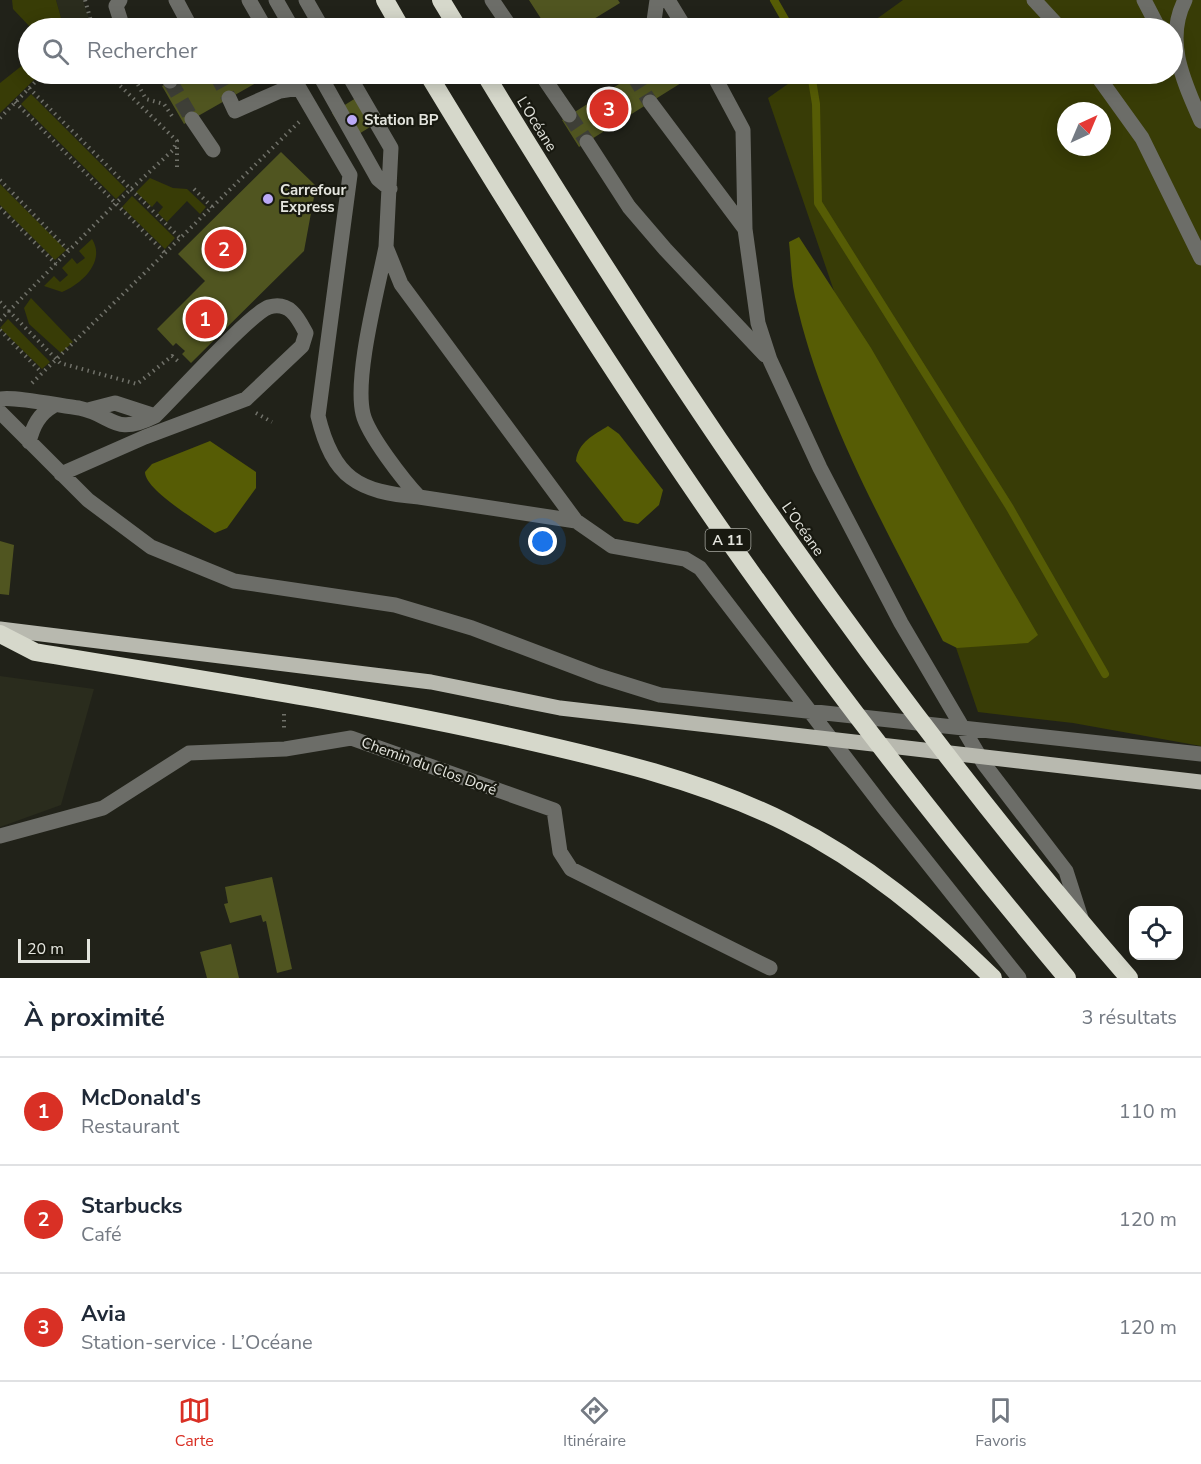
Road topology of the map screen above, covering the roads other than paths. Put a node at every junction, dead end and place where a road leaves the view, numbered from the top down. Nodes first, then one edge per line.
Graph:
1 (120, 0) edge
2 (176, 0) edge
3 (249, 0) edge
4 (276, 0) edge
5 (306, 0) edge
6 (385, 0) edge
7 (441, 0) edge
8 (492, 0) edge
9 (657, 0) edge
10 (668, 0) edge
11 (1034, 0) edge
12 (1144, 0) edge
13 (1185, 0) edge
14 (120, 18) edge
15 (186, 18) edge
16 (259, 18) edge
17 (286, 18) edge
18 (316, 18) edge
19 (396, 18) edge
20 (452, 18) edge
21 (504, 18) edge
22 (654, 18) edge
23 (679, 18) edge
24 (1051, 18) edge
25 (1153, 18) edge
26 (1176, 18) edge
27 (1183, 79) edge
28 (297, 84) edge
29 (325, 84) edge
30 (354, 84) edge
31 (434, 84) edge
32 (491, 84) edge
33 (548, 84) edge
34 (718, 84) edge
35 (1103, 84) edge
36 (299, 88) junction
37 (229, 98) tunnel mouth
38 (650, 102) tunnel mouth
39 (569, 116) tunnel mouth
40 (192, 119) tunnel mouth
41 (1201, 121) edge
42 (586, 142) tunnel mouth
43 (213, 150) dead end
44 (390, 189) junction
45 (745, 228) junction
46 (386, 248) junction
47 (1201, 258) edge
48 (770, 360) junction
49 (0, 399) edge
50 (53, 406) junction
51 (0, 412) edge
52 (29, 442) junction
53 (61, 474) junction
54 (419, 497) junction
55 (576, 521) junction
56 (0, 629) edge
57 (0, 634) edge
58 (1201, 754) edge
59 (1201, 782) edge
60 (0, 836) edge
61 (1082, 923) junction
62 (770, 968) dead end
63 (993, 978) edge
64 (1019, 978) edge
65 (1066, 978) edge
66 (1129, 978) edge

1 - 14 street
2 - 15 street
3 - 16 street
4 - 17 street
5 - 18 street
6 - 19 highway
7 - 20 highway
8 - 21 street
9 - 22 street
10 - 23 street
11 - 24 street
12 - 25 street
13 - 26 street
27 - 41 street
28 - 36 street
29 - 44 street
30 - 44 street
31 - 65 highway, A 11
32 - 61 highway, L’Océane
33 - 39 street
34 - 45 street
35 - 47 street
36 - 37 street
36 - 54 street
38 - 45 street
40 - 43 street
42 - 48 street
44 - 46 street
45 - 48 street
46 - 54 street
46 - 55 street
48 - 61 street
49 - 50 street
50 - 52 street
50 - 53 street
51 - 52 street
52 - 53 street
53 - 58 street
54 - 55 street
55 - 64 street
56 - 59 main road
57 - 63 highway
60 - 62 street, Chemin du Clos Doré
61 - 66 highway, L’Océane

